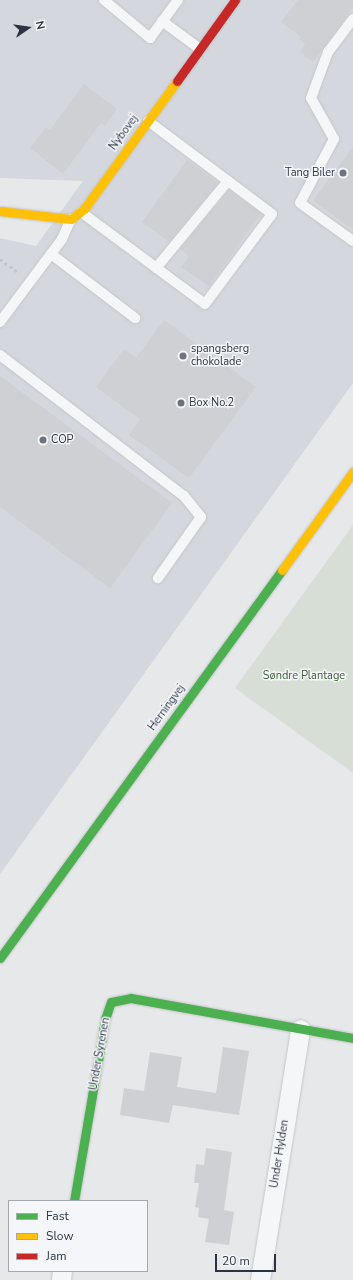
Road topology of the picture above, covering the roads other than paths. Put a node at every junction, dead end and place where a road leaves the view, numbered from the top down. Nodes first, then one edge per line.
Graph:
1 (104, 0) edge
2 (178, 0) edge
3 (235, 0) edge
4 (353, 19) edge
5 (162, 21) junction
6 (200, 49) junction
7 (148, 121) junction
8 (228, 181) junction
9 (0, 211) edge
10 (81, 212) junction
11 (72, 219) junction
12 (353, 241) edge
13 (51, 254) junction
14 (156, 268) junction
15 (135, 318) dead end
16 (0, 322) edge
17 (0, 355) edge
18 (353, 472) edge
19 (158, 578) dead end
20 (0, 958) edge
21 (300, 1029) junction
22 (353, 1038) edge
23 (74, 1200) edge
24 (260, 1280) edge

1 - 5 lane
2 - 5 lane
3 - 6 street, Nybovej
4 - 12 lane
5 - 6 lane
6 - 7 street, Nybovej
7 - 8 lane
7 - 10 street, Nybovej
8 - 14 lane
8 - 14 lane
9 - 11 street
10 - 11 street, Nybovej
10 - 14 lane
11 - 13 lane
13 - 15 lane
13 - 16 lane
17 - 19 lane
18 - 20 street, Herningvej
21 - 22 street
21 - 23 street, Under Syrenen
21 - 24 street, Under Hylden

